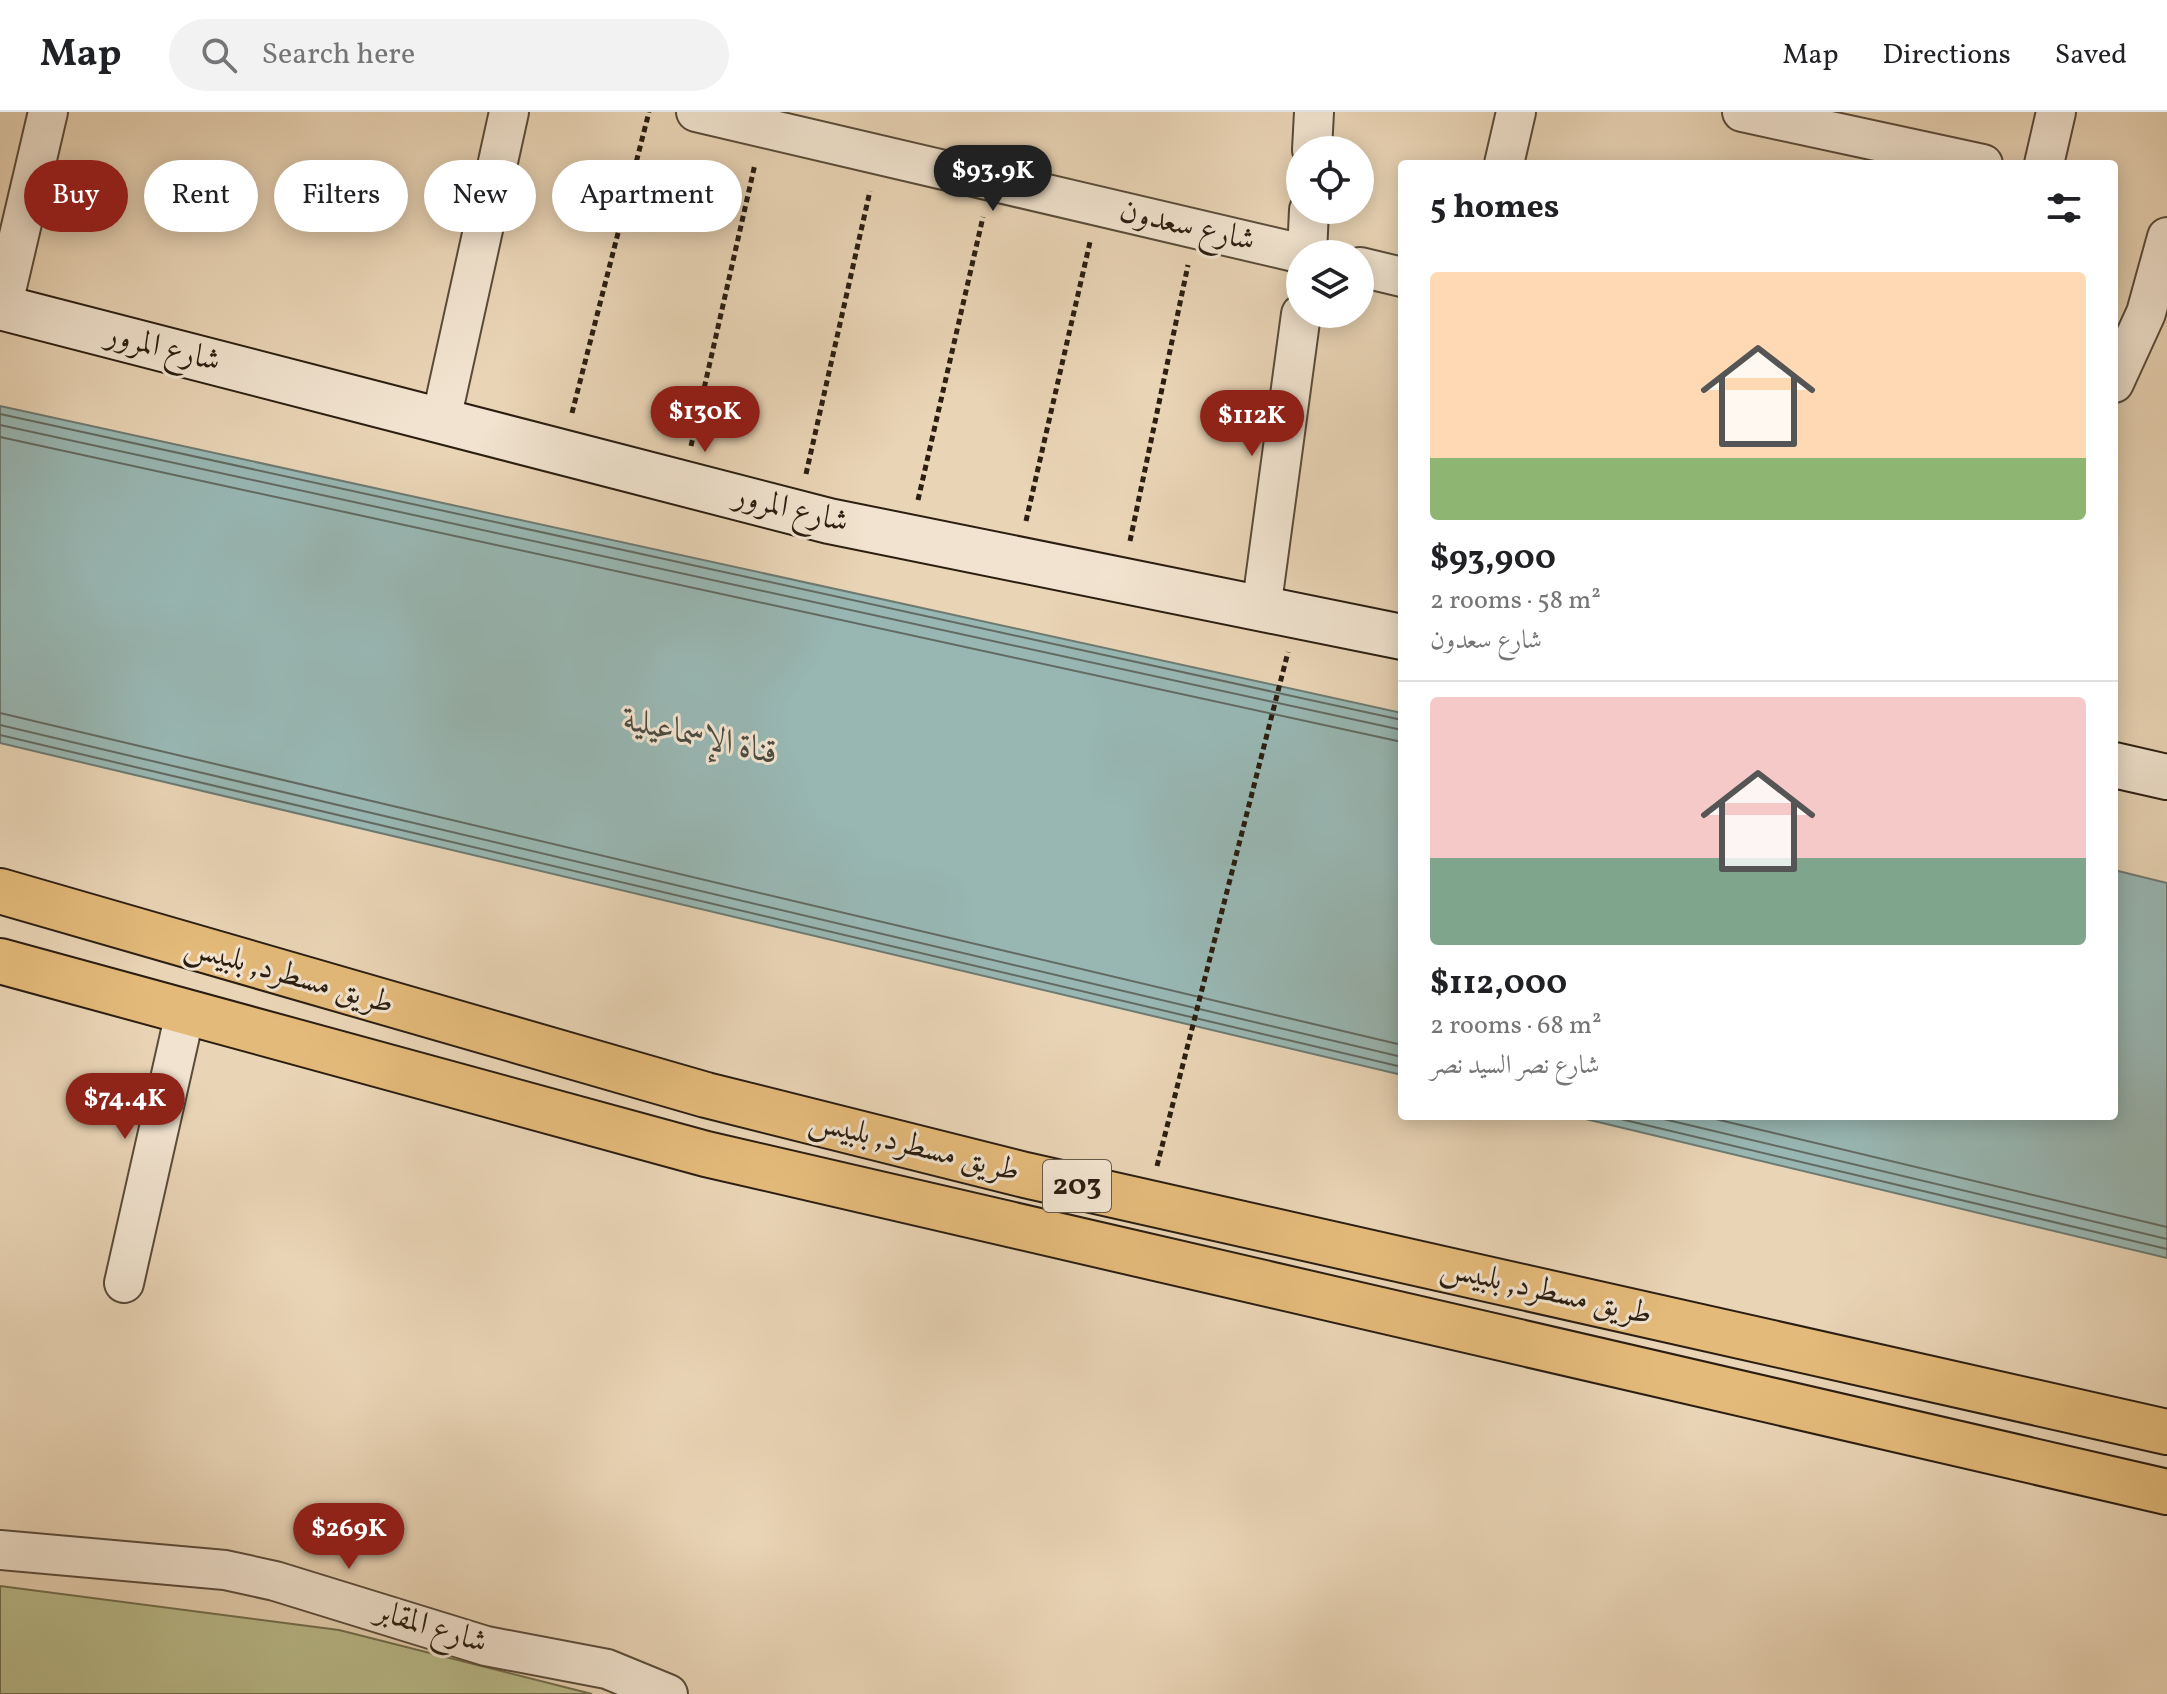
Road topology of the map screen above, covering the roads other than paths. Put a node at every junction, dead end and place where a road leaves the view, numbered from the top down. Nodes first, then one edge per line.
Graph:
1 (48, 112) edge
2 (509, 112) edge
3 (1314, 112) edge
4 (1516, 112) edge
5 (1742, 112) edge
6 (2056, 112) edge
7 (714, 114) edge
8 (1313, 136) edge
9 (1505, 160) edge
10 (1964, 160) edge
11 (2045, 160) edge
12 (2167, 237) edge
13 (1286, 250) edge
14 (1374, 270) edge
15 (1398, 276) edge
16 (1, 307) edge
17 (1300, 328) edge
18 (2118, 374) edge
19 (441, 420) junction
20 (1279, 613) junction
21 (1398, 636) edge
22 (2118, 766) edge
23 (2167, 777) edge
24 (0, 891) edge
25 (0, 961) edge
26 (185, 1013) junction
27 (124, 1283) dead end
28 (2167, 1432) edge
29 (2167, 1492) edge
30 (0, 1550) edge
31 (668, 1694) edge

1 - 16 street
2 - 19 street
3 - 8 street
4 - 9 street
5 - 10 street
6 - 11 street
7 - 13 street, شارع سعدون
12 - 18 street
14 - 15 street
16 - 19 main road, شارع المرور
17 - 20 street
19 - 20 main road, شارع المرور
20 - 21 main road, شارع المرور
22 - 23 main road
24 - 28 main road, طريق مسطرد, بلبيس / 203
25 - 26 main road, طريق مسطرد, بلبيس / 203
26 - 27 street
26 - 29 main road, طريق مسطرد, بلبيس / 203
30 - 31 street, شارع المقابر

